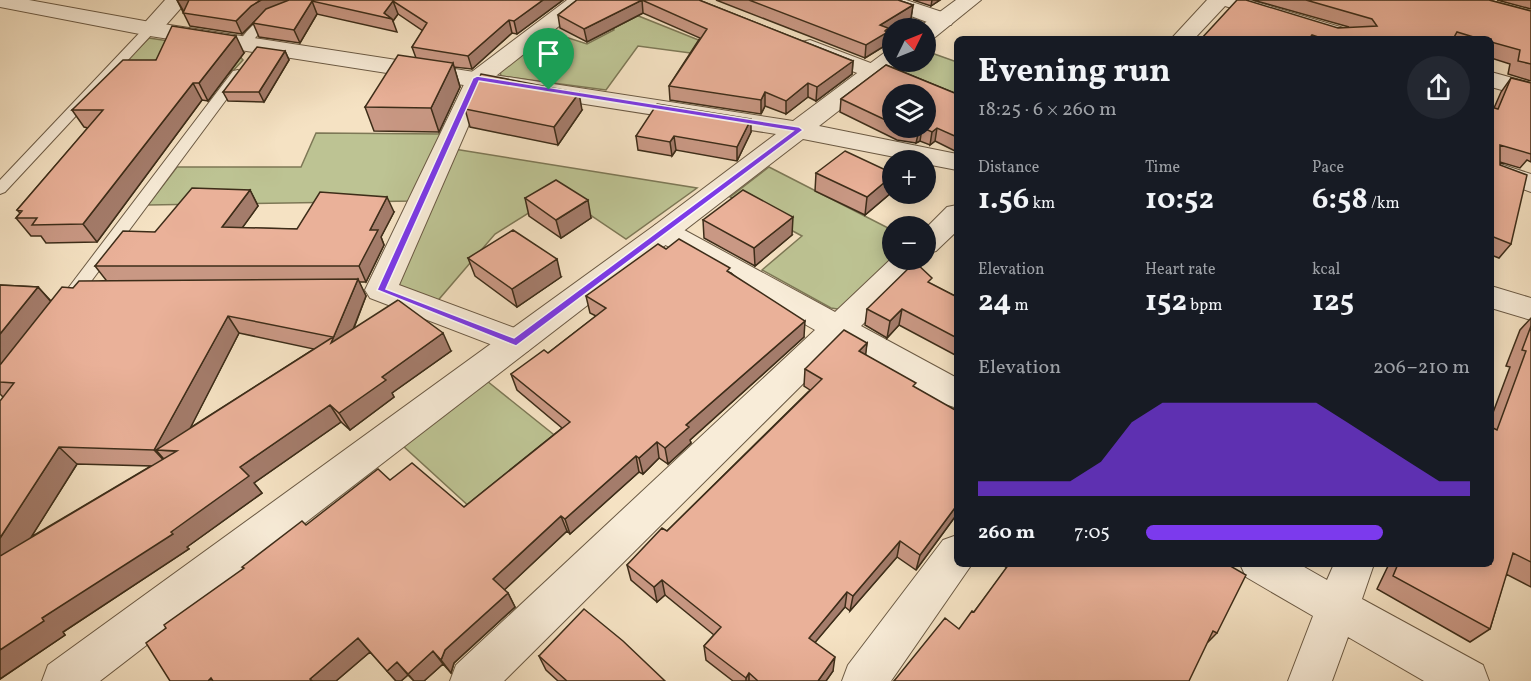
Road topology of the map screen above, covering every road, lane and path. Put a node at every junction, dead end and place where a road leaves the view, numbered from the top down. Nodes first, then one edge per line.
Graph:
1 (177, 0) edge
2 (315, 0) edge
3 (581, 0) edge
4 (885, 0) edge
5 (970, 0) edge
6 (1219, 0) edge
7 (1226, 0) edge
8 (0, 2) edge
9 (918, 18) edge
10 (936, 26) edge
11 (150, 29) junction
12 (1185, 36) edge
13 (1346, 36) edge
14 (788, 38) edge
15 (252, 45) junction
16 (882, 65) edge
17 (882, 66) edge
18 (477, 78) junction
19 (1494, 80) edge
20 (1531, 91) edge
21 (799, 130) junction
22 (954, 161) edge
23 (1494, 170) edge
24 (1531, 183) edge
25 (0, 189) edge
26 (954, 218) edge
27 (665, 232) junction
28 (939, 241) edge
29 (899, 270) edge
30 (75, 290) junction
31 (99, 290) edge
32 (1494, 298) edge
33 (62, 309) edge
34 (1531, 309) edge
35 (839, 327) junction
36 (516, 342) junction
37 (954, 392) edge
38 (954, 557) edge
39 (1265, 567) edge
40 (1353, 567) edge
41 (1338, 608) junction
42 (64, 681) edge
43 (472, 681) edge
44 (864, 681) edge
45 (1310, 681) edge
46 (1467, 681) edge

1 - 11 street
2 - 15 lane
3 - 18 street
4 - 9 street
5 - 10 street
6 - 12 street
7 - 13 street
8 - 11 street
11 - 15 street
11 - 25 lane
14 - 16 street
15 - 18 street
15 - 30 lane
17 - 21 street
18 - 21 street
18 - 36 street
19 - 20 street
21 - 22 street
21 - 27 street
23 - 24 street
26 - 28 street
27 - 35 street
27 - 36 street
29 - 35 street
30 - 31 lane
30 - 33 lane
32 - 34 street
35 - 37 street
35 - 43 street
36 - 42 street
38 - 44 street
39 - 41 street
40 - 41 street
41 - 45 street
41 - 46 street

